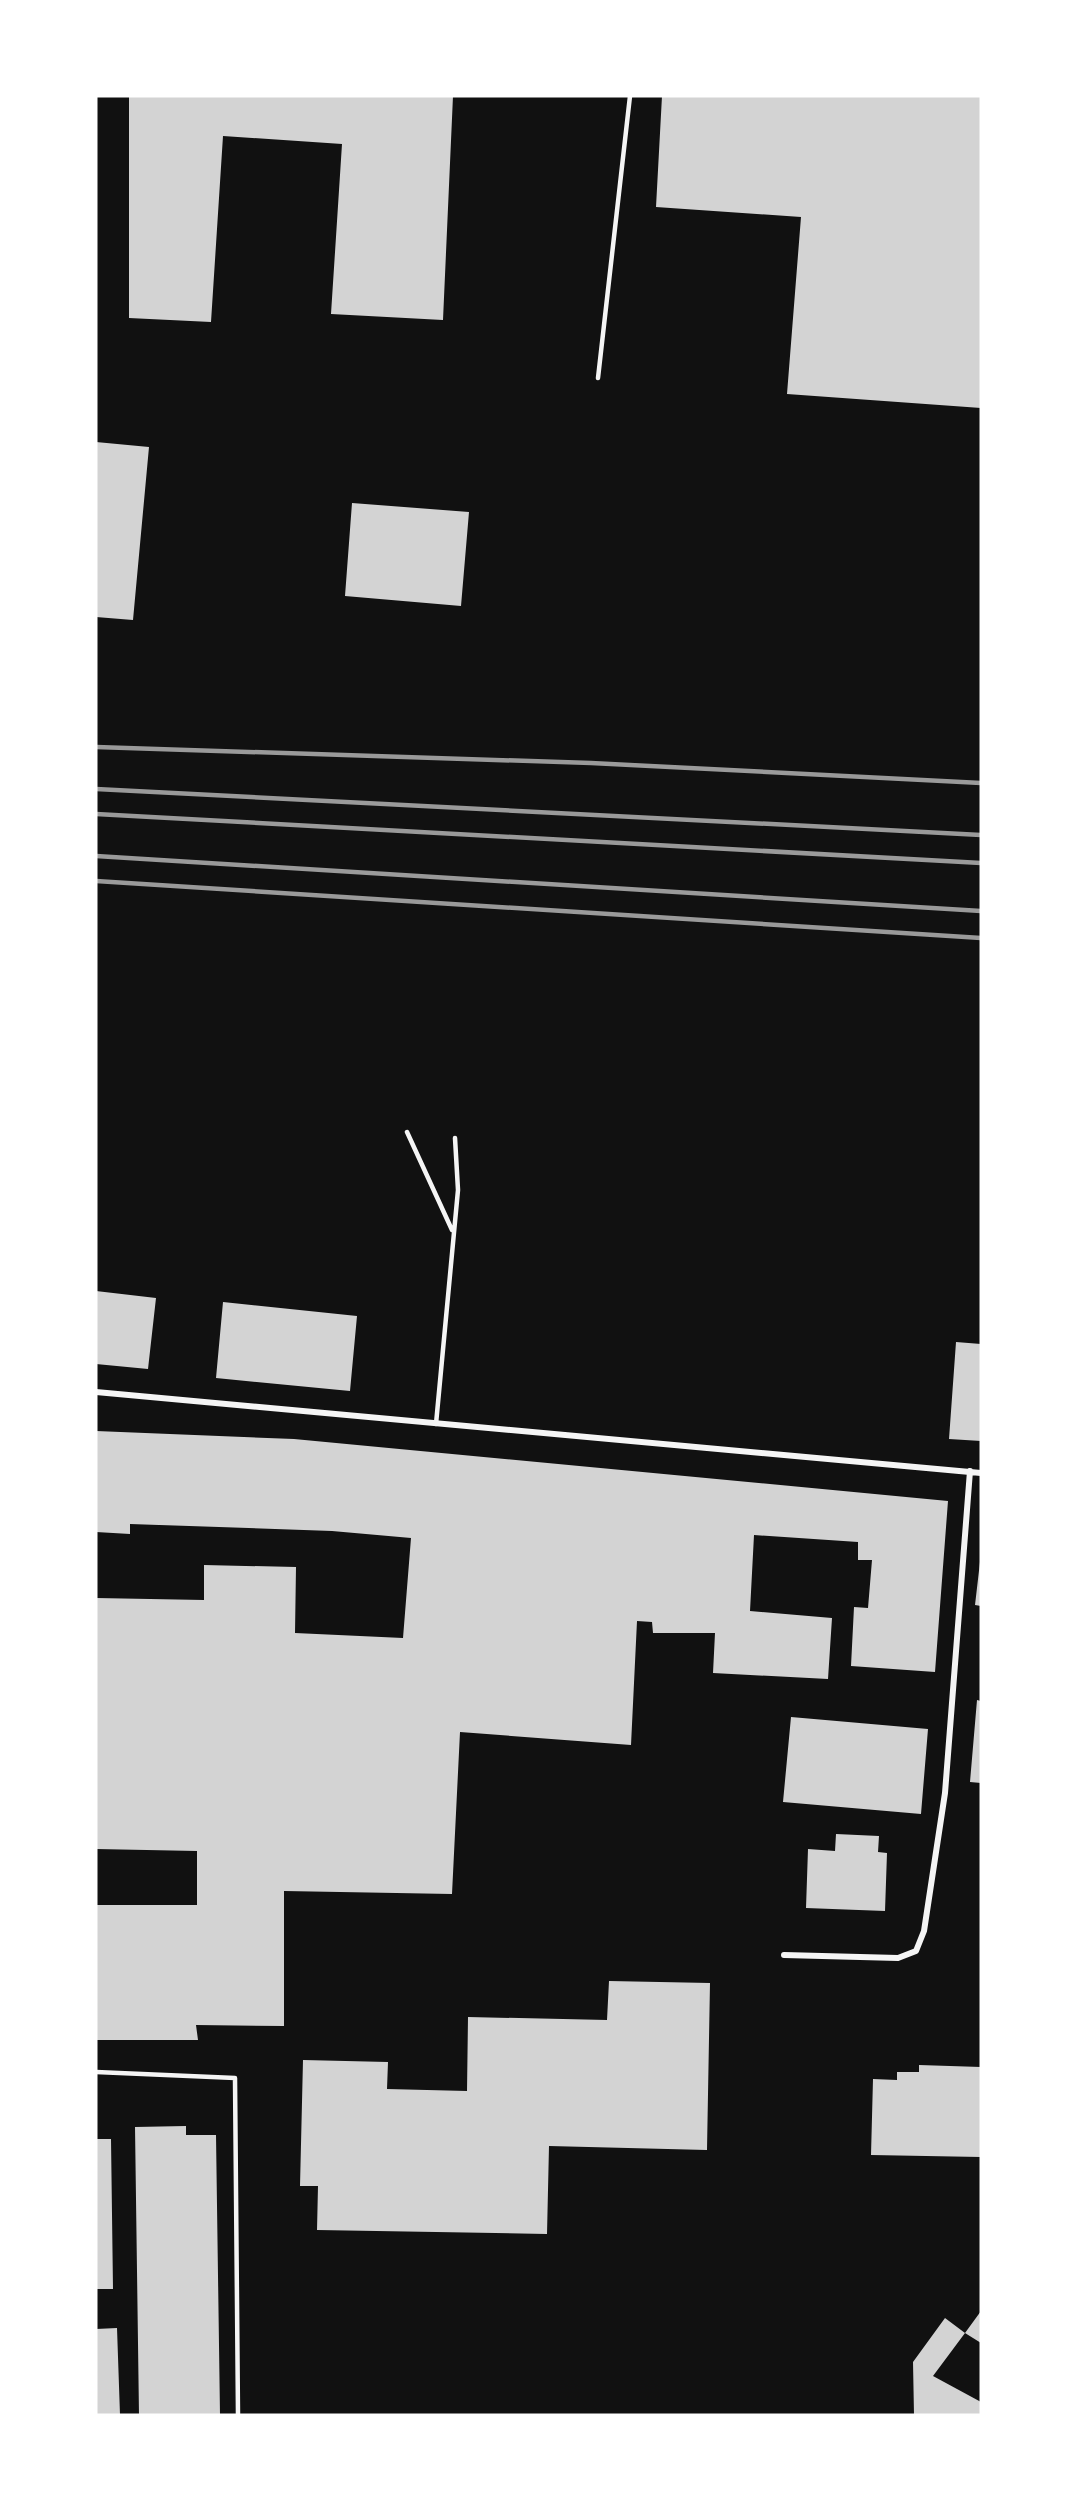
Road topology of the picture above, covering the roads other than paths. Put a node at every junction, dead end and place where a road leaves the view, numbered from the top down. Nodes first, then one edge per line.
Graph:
1 (630, 96) edge
2 (598, 378) dead end
3 (407, 1132) dead end
4 (455, 1138) dead end
5 (454, 1233) junction
6 (96, 1392) edge
7 (436, 1424) junction
8 (970, 1472) junction
9 (981, 1473) edge
10 (784, 1955) dead end
11 (96, 2072) edge
12 (238, 2415) edge

1 - 2 lane
3 - 5 lane
4 - 5 lane
5 - 7 lane
6 - 7 street
7 - 8 street
8 - 9 street
8 - 10 street
11 - 12 lane

